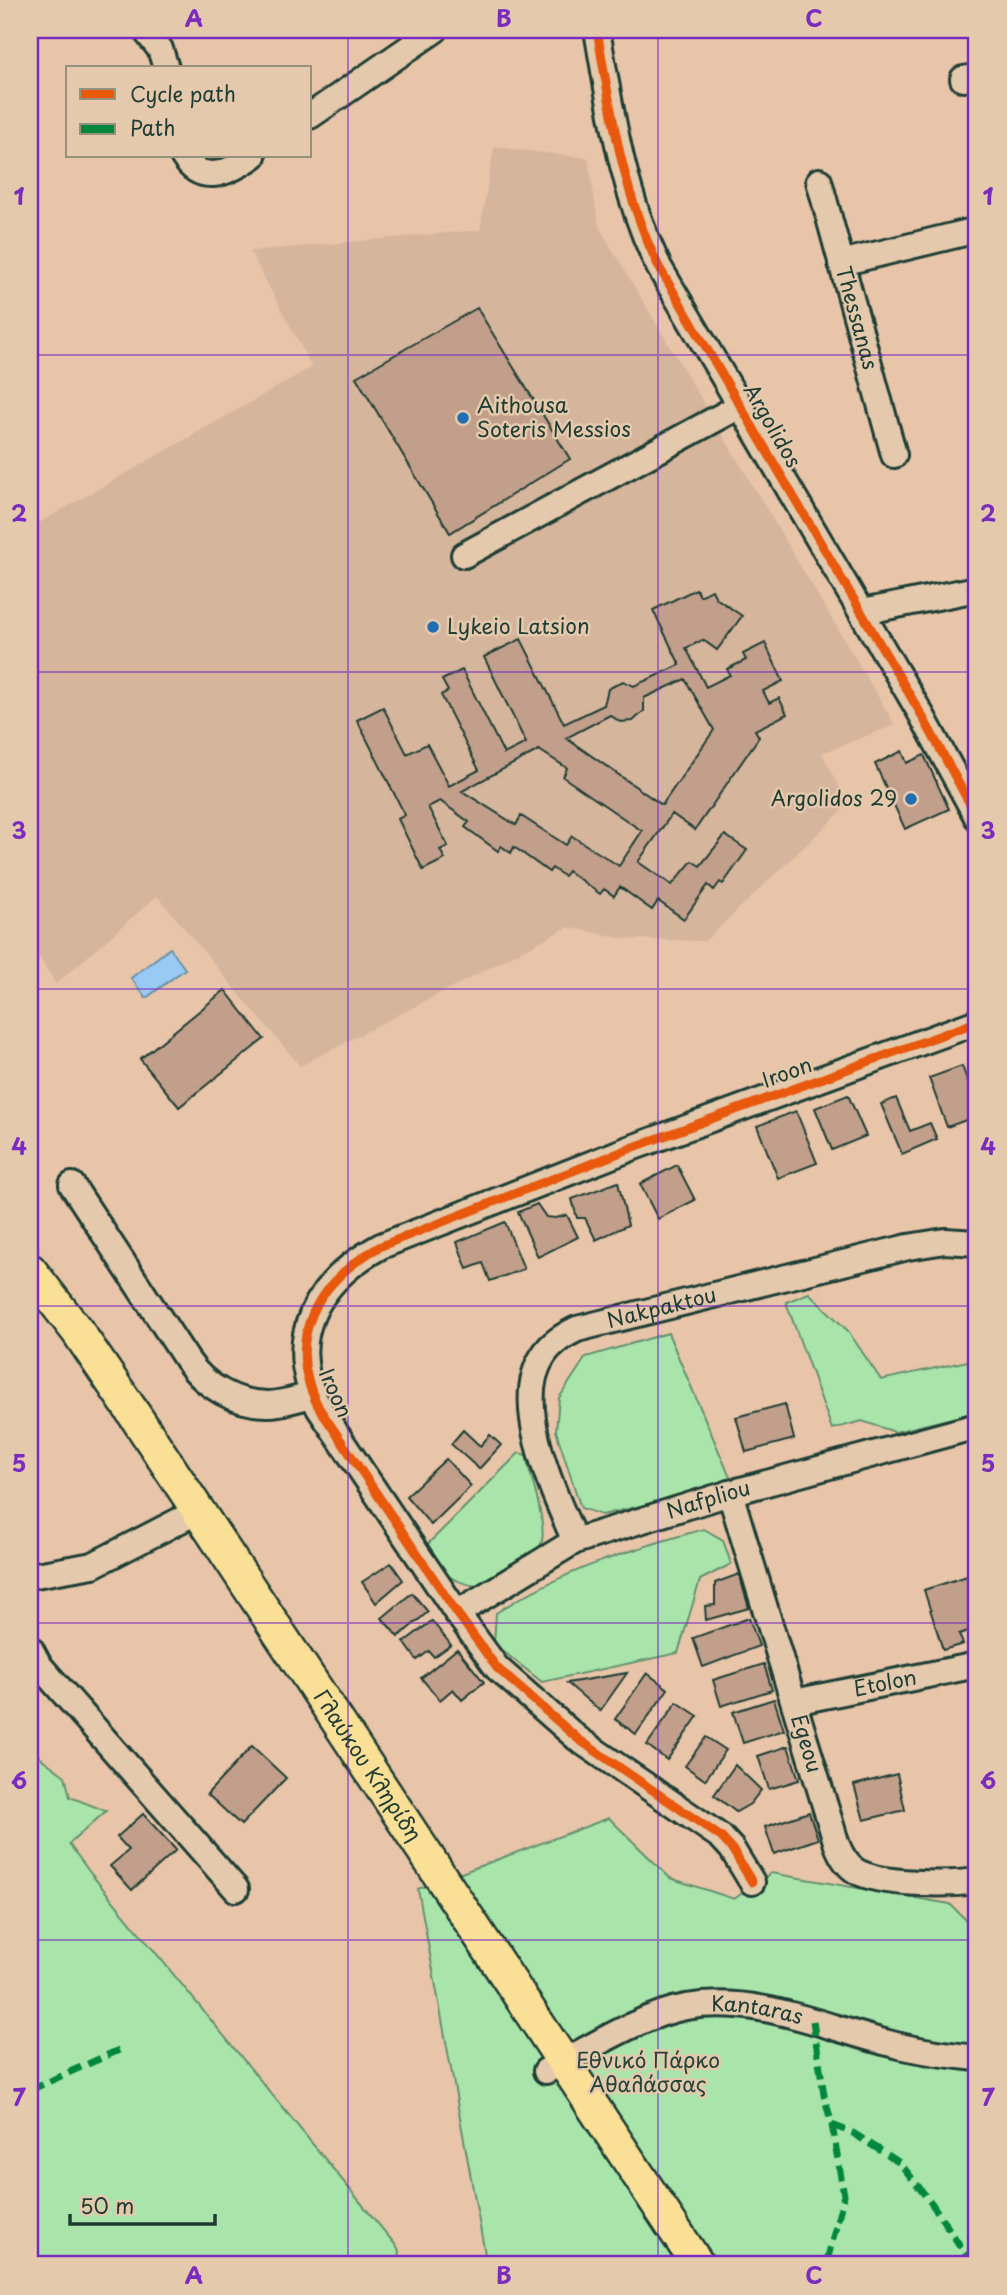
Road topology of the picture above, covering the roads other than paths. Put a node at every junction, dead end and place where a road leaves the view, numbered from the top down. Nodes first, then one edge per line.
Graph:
1 (145, 30) edge
2 (435, 30) edge
3 (597, 30) edge
4 (165, 66) edge
5 (312, 115) edge
6 (185, 158) edge
7 (250, 158) edge
8 (819, 181) dead end
9 (977, 230) edge
10 (841, 263) junction
11 (740, 406) junction
12 (894, 455) dead end
13 (464, 555) dead end
14 (977, 590) edge
15 (862, 611) junction
16 (977, 817) edge
17 (977, 1022) edge
18 (72, 1185) dead end
19 (977, 1243) edge
20 (30, 1270) edge
21 (30, 1299) edge
22 (313, 1395) junction
23 (977, 1426) edge
24 (730, 1493) junction
25 (190, 1516) junction
26 (575, 1541) junction
27 (30, 1576) edge
28 (457, 1613) junction
29 (30, 1648) edge
30 (977, 1665) edge
31 (794, 1702) junction
32 (977, 1881) edge
33 (752, 1882) dead end
34 (236, 1889) dead end
35 (977, 2058) edge
36 (555, 2066) junction
37 (672, 2265) edge
38 (698, 2265) edge

1 - 4 street
2 - 5 street
3 - 11 street, Argolidos
6 - 7 street
8 - 10 street, Thessanas
9 - 10 street
10 - 12 street, Thessanas
11 - 13 street
11 - 15 street, Argolidos
14 - 15 street
15 - 16 street, Argolidos
17 - 22 street, Iroon
18 - 22 street
19 - 26 street, Nakpaktou
20 - 25 main road, Γλαύκου Κληρίδη
21 - 25 main road, Γλαύκου Κληρίδη
22 - 28 street, Iroon
23 - 24 street, Nafpliou
24 - 26 street, Nafpliou
24 - 31 street, Egeou
25 - 27 street
25 - 36 main road, Γλαύκου Κληρίδη
26 - 28 street, Nafpliou
28 - 33 street, Iroon
29 - 34 street
30 - 31 street, Etolon
31 - 32 street, Egeou
35 - 36 street, Kantaras
36 - 37 main road, Γλαύκου Κληρίδη
36 - 38 main road, Γλαύκου Κληρίδη

